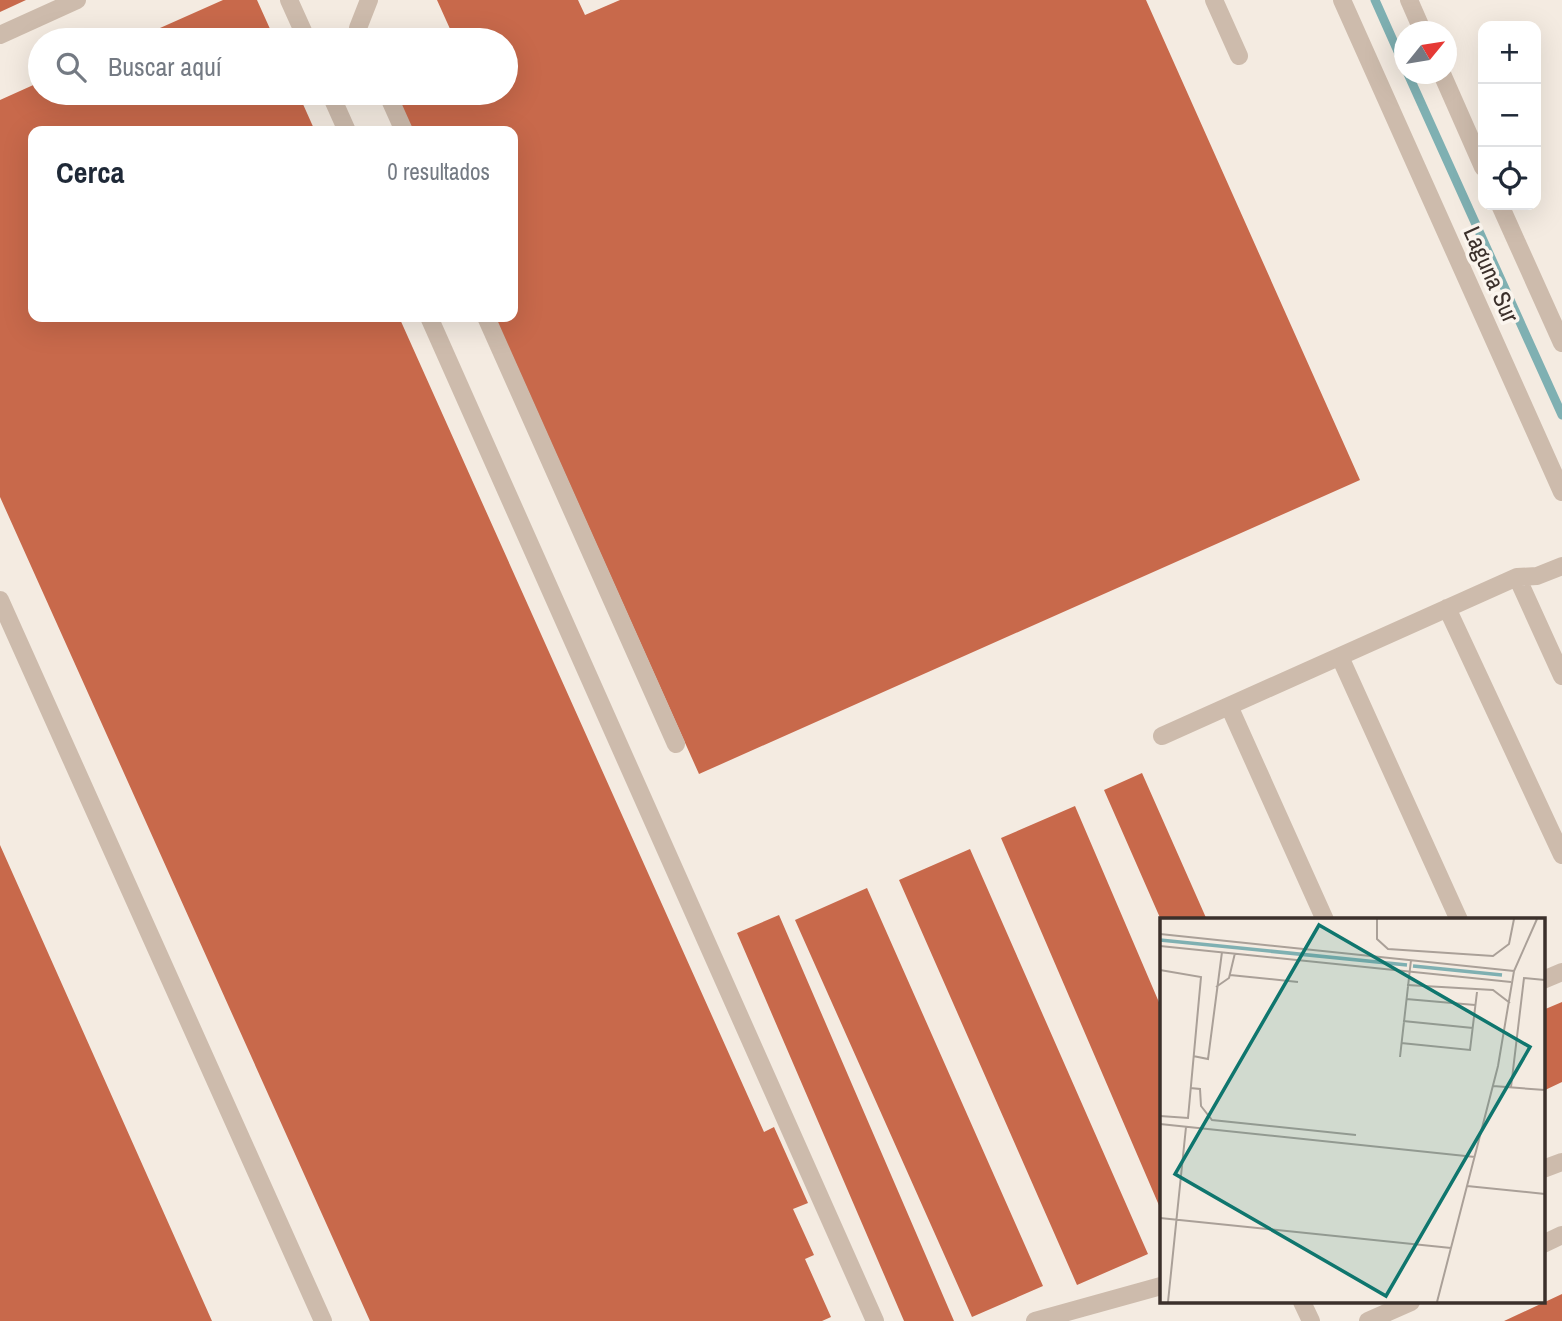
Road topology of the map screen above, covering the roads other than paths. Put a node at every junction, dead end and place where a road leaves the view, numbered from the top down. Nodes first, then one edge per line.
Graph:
1 (78, 0) edge
2 (289, 0) edge
3 (369, 0) edge
4 (1214, 0) edge
5 (1342, 0) edge
6 (1409, 0) edge
7 (1418, 21) edge
8 (302, 28) edge
9 (358, 28) edge
10 (0, 35) edge
11 (1239, 56) dead end
12 (1446, 84) edge
13 (335, 105) edge
14 (392, 105) edge
15 (345, 126) edge
16 (402, 126) edge
17 (1478, 156) edge
18 (1502, 210) edge
19 (431, 322) edge
20 (488, 322) edge
21 (1562, 343) edge
22 (1562, 492) edge
23 (1562, 566) edge
24 (1517, 577) junction
25 (0, 600) edge
26 (1447, 608) junction
27 (1340, 657) junction
28 (1562, 676) edge
29 (1229, 706) junction
30 (1162, 736) dead end
31 (676, 744) dead end
32 (1562, 855) edge
33 (1324, 918) edge
34 (1458, 918) edge
35 (1562, 972) edge
36 (1544, 980) edge
37 (1562, 1162) edge
38 (1544, 1169) edge
39 (1562, 1235) edge
40 (1544, 1244) edge
41 (1160, 1286) edge
42 (1303, 1304) edge
43 (1406, 1304) edge
44 (323, 1321) edge
45 (875, 1321) edge
46 (1035, 1321) edge
47 (1311, 1321) edge
48 (1368, 1321) edge

1 - 10 street
2 - 8 street
3 - 9 street
4 - 11 street
5 - 22 street, Laguna Sur
6 - 7 street
12 - 17 street
13 - 15 street
14 - 16 street
18 - 21 street, Laguna Sur
19 - 45 street
20 - 31 street
23 - 24 street
24 - 26 street
24 - 28 street
25 - 44 street
26 - 27 street
26 - 32 street
27 - 29 street
27 - 34 street
29 - 30 street
29 - 33 street
35 - 36 street
37 - 38 street
39 - 40 street
41 - 46 street
42 - 47 street
43 - 48 street

